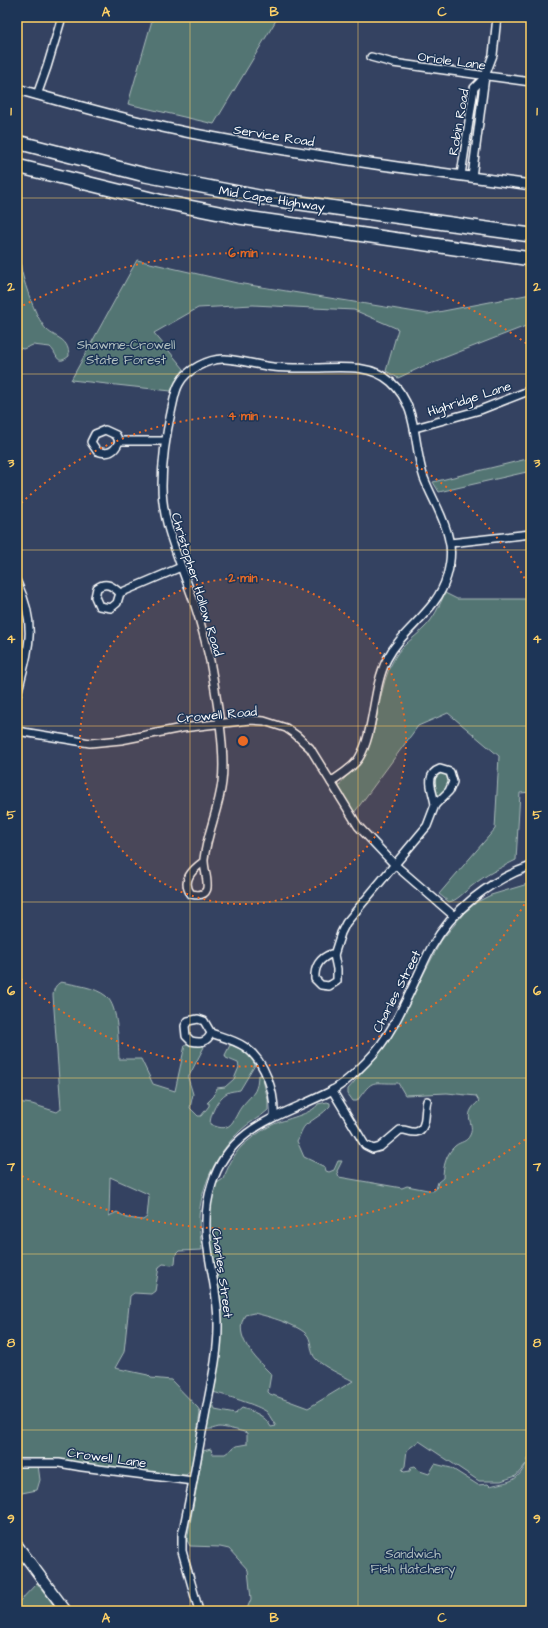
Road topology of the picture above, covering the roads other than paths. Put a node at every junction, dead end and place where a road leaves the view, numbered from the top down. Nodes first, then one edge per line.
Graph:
1 (62, 17) edge
2 (497, 17) edge
3 (371, 57) dead end
4 (485, 76) junction
5 (531, 82) edge
6 (17, 89) edge
7 (37, 95) junction
8 (17, 142) edge
9 (17, 166) edge
10 (461, 175) junction
11 (472, 177) junction
12 (531, 185) edge
13 (531, 235) edge
14 (531, 259) edge
15 (531, 390) edge
16 (415, 428) junction
17 (119, 441) dead end
18 (165, 441) junction
19 (531, 534) edge
20 (450, 543) junction
21 (181, 567) junction
22 (17, 582) edge
23 (120, 593) dead end
24 (17, 695) edge
25 (219, 723) junction
26 (17, 730) edge
27 (331, 782) junction
28 (435, 805) junction
29 (203, 862) dead end
30 (394, 864) junction
31 (531, 866) edge
32 (454, 916) junction
33 (334, 954) dead end
34 (210, 1033) dead end
35 (332, 1090) junction
36 (427, 1101) dead end
37 (274, 1116) junction
38 (17, 1463) edge
39 (193, 1481) junction
40 (17, 1545) edge
41 (66, 1611) edge
42 (199, 1611) edge

1 - 7 street
2 - 4 street, Robin Road
3 - 4 street, Oriole Lane
4 - 5 street, Oriole Lane
4 - 10 street, Robin Road
4 - 11 street, Robin Road
6 - 7 street, Service Road
7 - 10 street, Service Road
8 - 13 highway, Mid Cape Highway
9 - 14 highway, Mid Cape Highway
10 - 11 street, Service Road
11 - 12 street, Service Road
15 - 16 street, Highridge Lane
16 - 18 street, Christopher Hollow Road
16 - 20 street, Christopher Hollow Road
17 - 18 street
18 - 21 street, Christopher Hollow Road
19 - 20 street
20 - 27 street, Christopher Hollow Road
21 - 23 street
21 - 25 street, Christopher Hollow Road
22 - 24 street
25 - 26 street, Crowell Road
25 - 27 street, Crowell Road
25 - 29 street, Christopher Hollow Road
27 - 30 street, Crowell Road
28 - 28 street
28 - 30 street
30 - 32 street, Crowell Road
30 - 33 street
31 - 32 street, Charles Street
32 - 35 street, Charles Street
34 - 37 street
35 - 36 street
35 - 37 street, Charles Street
37 - 39 street, Charles Street
38 - 39 street, Crowell Lane
39 - 42 street, Charles Street
40 - 41 main road

